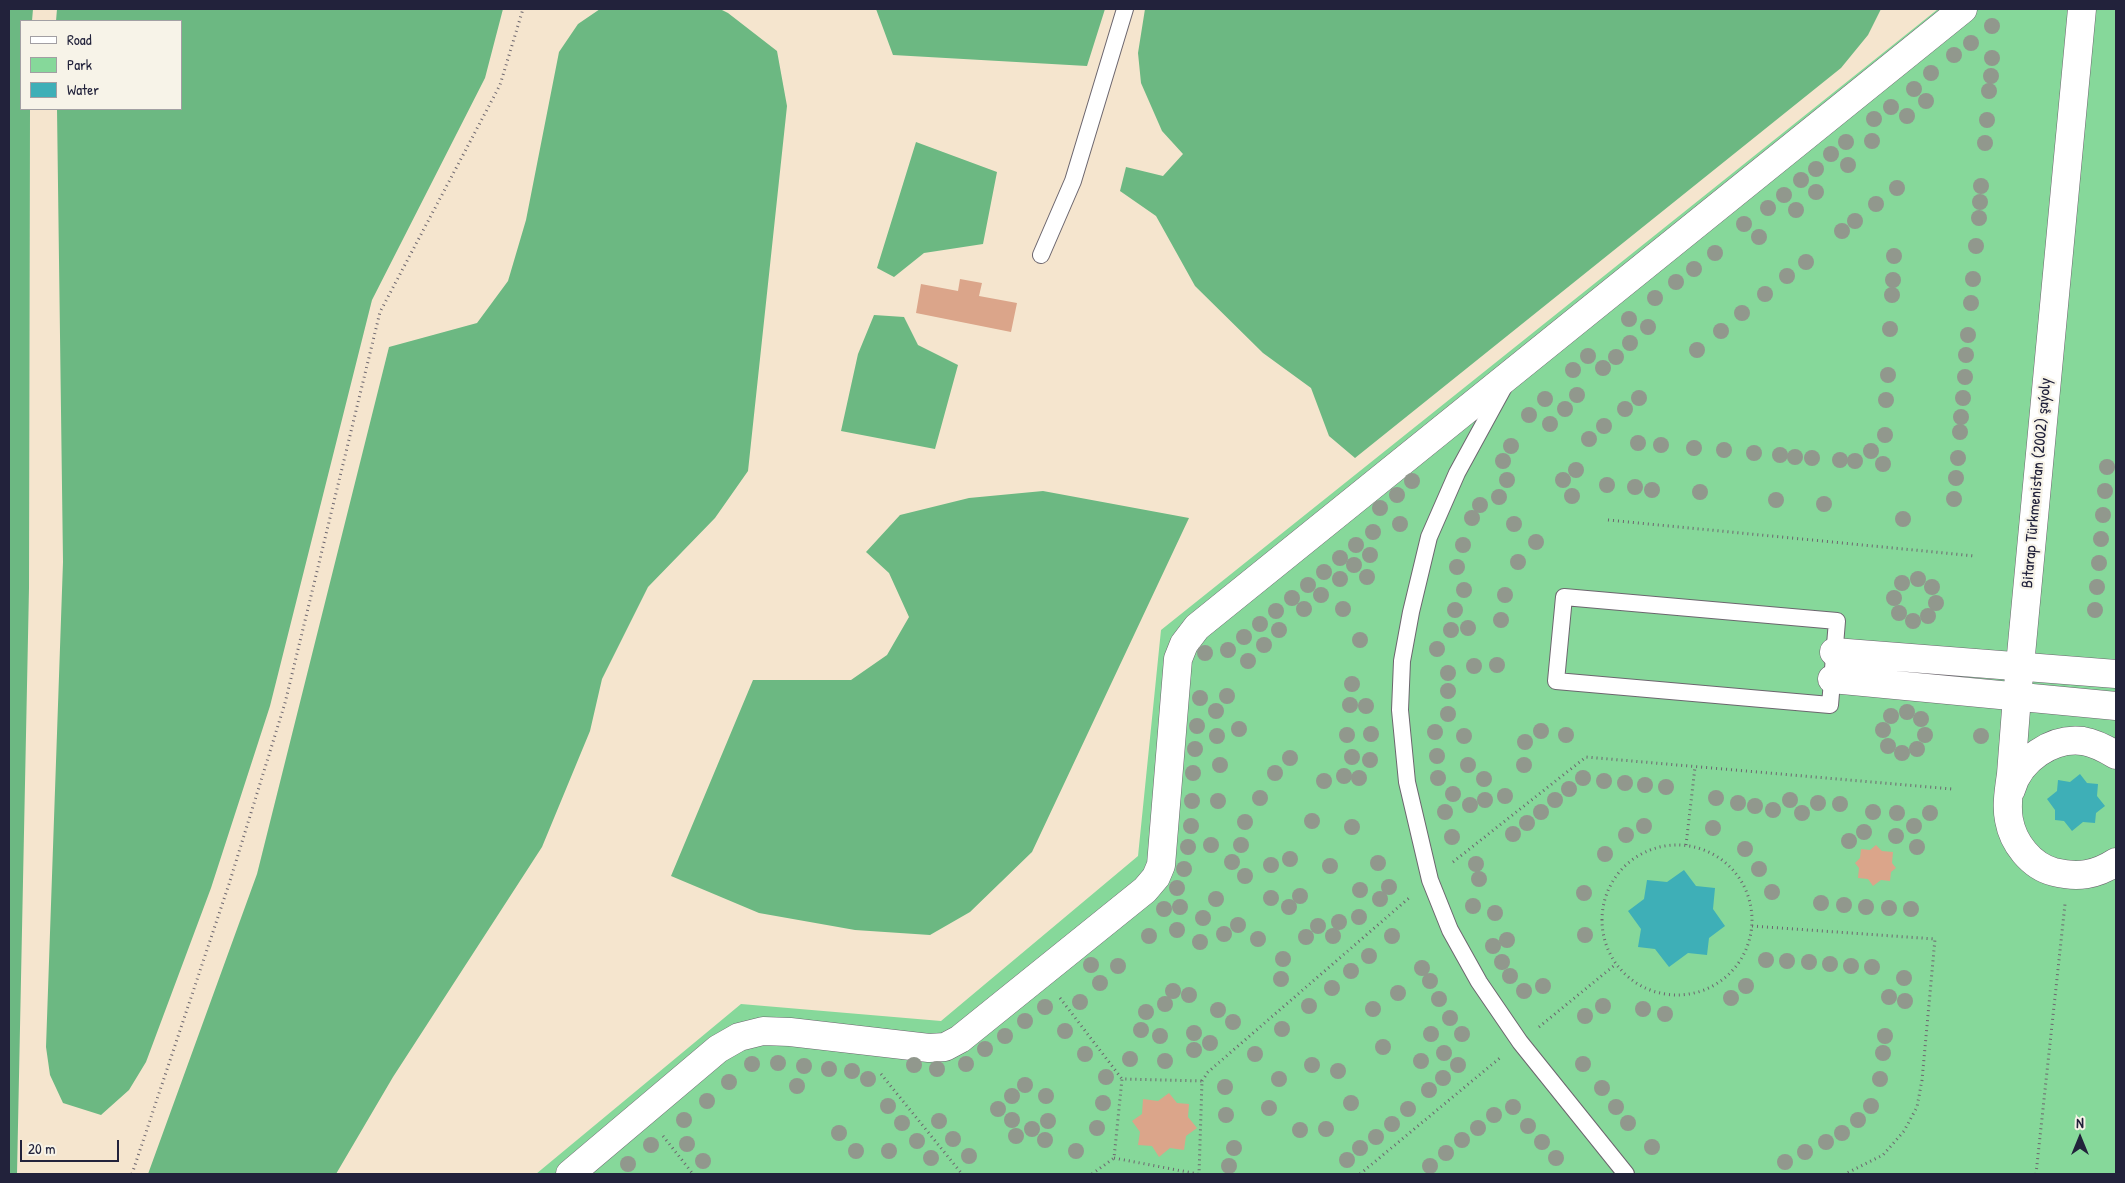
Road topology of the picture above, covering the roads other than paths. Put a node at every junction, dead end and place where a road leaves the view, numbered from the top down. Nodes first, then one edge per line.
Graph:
1 (1125, 9) edge
2 (1962, 9) edge
3 (2082, 9) edge
4 (1041, 255) dead end
5 (1510, 376) junction
6 (1834, 652) junction
7 (2020, 666) junction
8 (2116, 674) edge
9 (1832, 678) junction
10 (2017, 697) junction
11 (2116, 706) edge
12 (2116, 755) edge
13 (2008, 801) junction
14 (2116, 862) edge
15 (570, 1174) edge
16 (1626, 1174) edge

1 - 4 lane
2 - 5 street
3 - 7 street, Bitarap Türkmenistan (2002) şaýoly
5 - 15 street
5 - 16 lane
6 - 7 street
6 - 9 lane
6 - 9 lane
7 - 8 street
7 - 10 street, Bitarap Türkmenistan (2002) şaýoly
9 - 10 street
10 - 11 street
10 - 13 street, Bitarap Türkmenistan (2002) şaýoly
12 - 13 street
13 - 14 street, Bitarap Türkmenistan (2002) şaýoly

